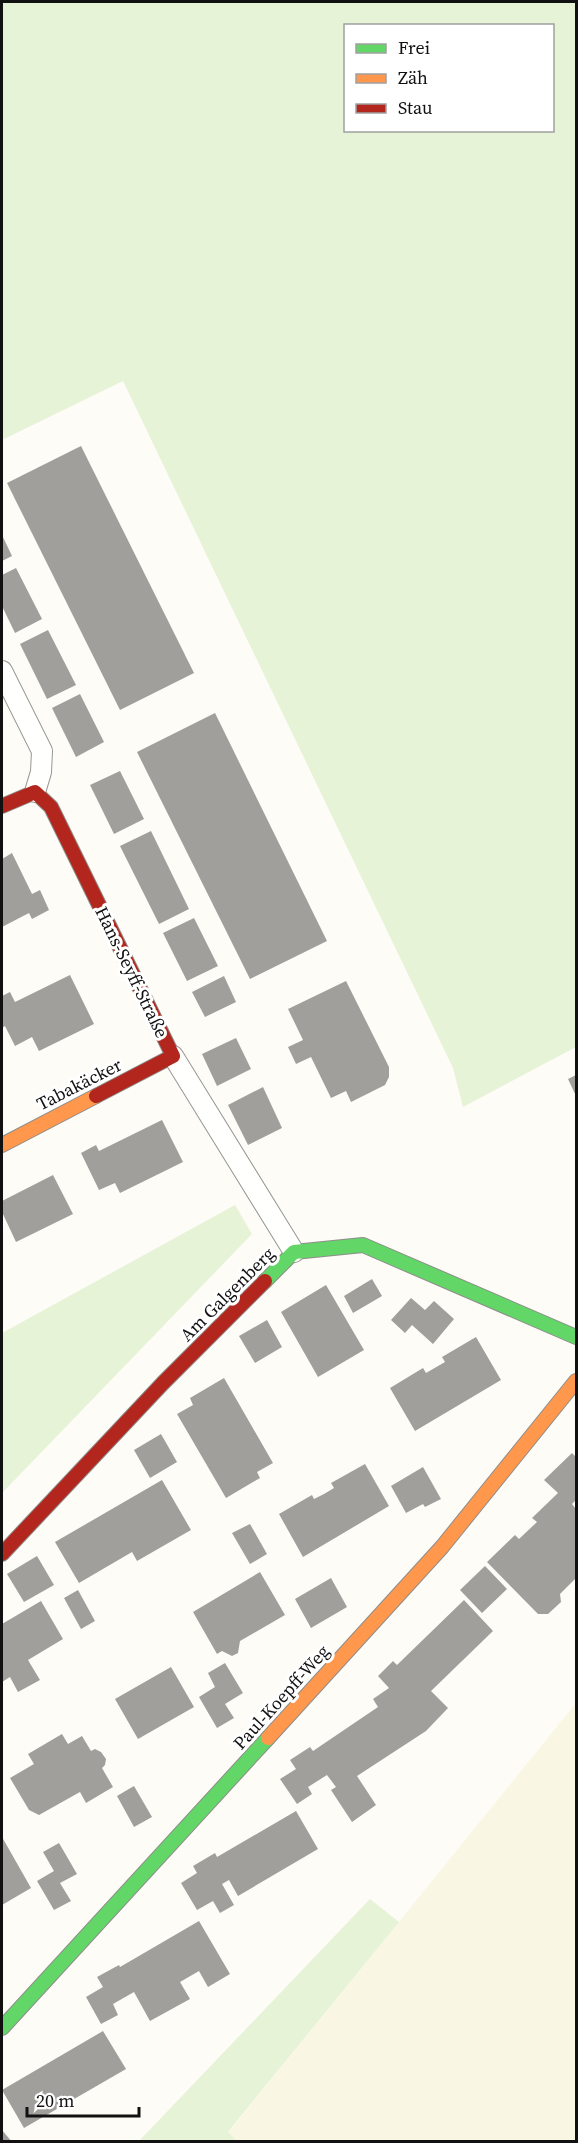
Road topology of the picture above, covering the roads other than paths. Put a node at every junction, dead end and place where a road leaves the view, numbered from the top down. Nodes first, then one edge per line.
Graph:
1 (2, 671) edge
2 (35, 792) junction
3 (2, 806) edge
4 (173, 1056) junction
5 (2, 1145) edge
6 (294, 1252) junction
7 (576, 1337) edge
8 (576, 1381) edge
9 (2, 1554) edge
10 (2, 2028) edge

1 - 2 lane
2 - 3 street
2 - 4 street, Hans-Seyff-Straße
4 - 5 street, Tabakäcker
4 - 6 lane, Hans-Seyff-Straße
6 - 7 street, Am Galgenberg
6 - 9 street, Am Galgenberg
8 - 10 street, Paul-Koepff-Weg

